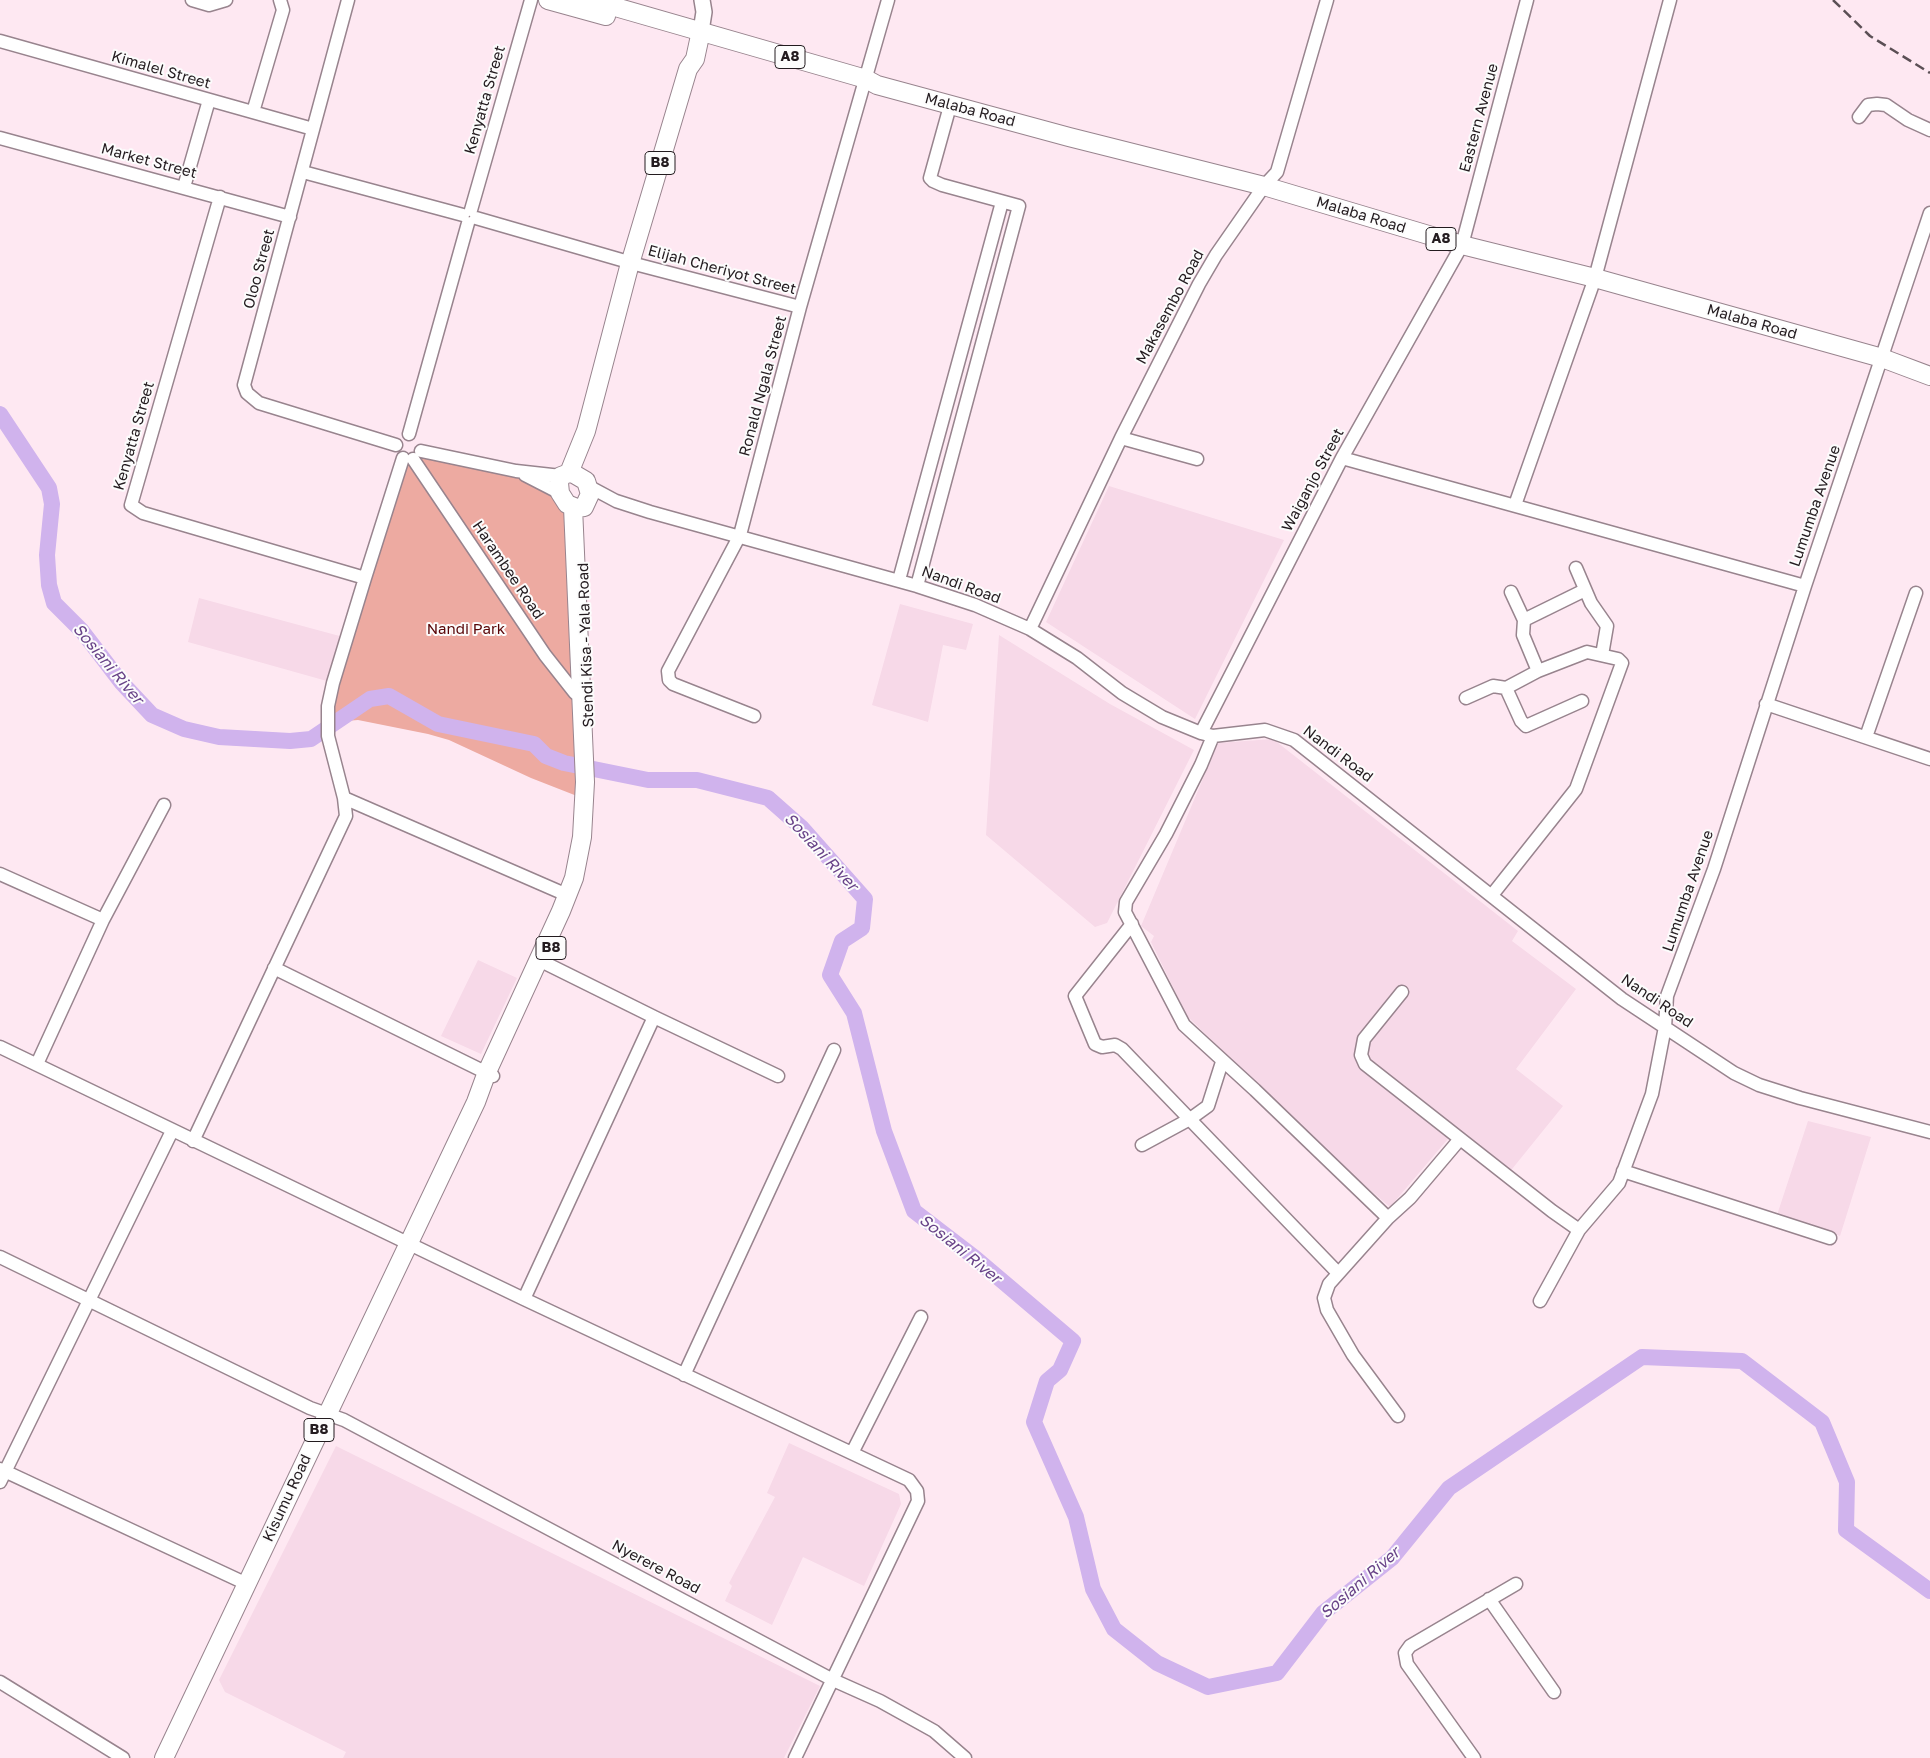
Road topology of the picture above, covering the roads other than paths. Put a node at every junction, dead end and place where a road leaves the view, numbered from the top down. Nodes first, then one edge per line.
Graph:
1 (192, 0) edge
2 (226, 0) edge
3 (280, 0) edge
4 (348, 0) edge
5 (531, 0) edge
6 (548, 0) edge
7 (591, 0) edge
8 (888, 0) edge
9 (1327, 0) edge
10 (1527, 0) edge
11 (1670, 0) edge
12 (702, 1) edge
13 (695, 34) junction
14 (0, 42) edge
15 (869, 83) junction
16 (208, 100) junction
17 (950, 106) junction
18 (253, 112) junction
19 (1858, 116) dead end
20 (313, 129) junction
21 (1930, 130) edge
22 (0, 138) edge
23 (302, 172) junction
24 (1264, 186) junction
25 (184, 187) junction
26 (220, 197) junction
27 (1002, 202) junction
28 (1930, 213) edge
29 (290, 217) junction
30 (470, 217) junction
31 (1462, 245) junction
32 (630, 262) junction
33 (1595, 278) junction
34 (800, 307) junction
35 (1882, 358) junction
36 (1930, 376) edge
37 (409, 434) junction
38 (1120, 438) junction
39 (396, 445) junction
40 (413, 456) junction
41 (1342, 458) junction
42 (1197, 459) dead end
43 (575, 490) junction
44 (1515, 505) junction
45 (740, 535) junction
46 (1576, 568) dead end
47 (364, 578) junction
48 (899, 580) junction
49 (917, 586) junction
50 (1805, 586) junction
51 (1585, 590) junction
52 (1511, 592) dead end
53 (1916, 593) dead end
54 (1524, 620) junction
55 (1030, 629) junction
56 (1602, 654) junction
57 (1538, 671) junction
58 (1506, 688) junction
59 (581, 694) junction
60 (1466, 698) dead end
61 (1582, 701) dead end
62 (1766, 704) junction
63 (754, 716) dead end
64 (1207, 735) junction
65 (1866, 737) junction
66 (587, 753) junction
67 (1930, 759) edge
68 (588, 782) junction
69 (344, 798) junction
70 (164, 805) dead end
71 (0, 874) edge
72 (568, 895) junction
73 (1492, 895) junction
74 (104, 920) junction
75 (1132, 924) junction
76 (545, 963) junction
77 (274, 968) junction
78 (1402, 992) dead end
79 (654, 1017) junction
80 (1665, 1027) junction
81 (0, 1047) edge
82 (834, 1050) dead end
83 (1222, 1062) junction
84 (37, 1064) junction
85 (490, 1074) junction
86 (778, 1076) dead end
87 (476, 1102) joint
88 (1190, 1119) junction
89 (172, 1130) junction
90 (1930, 1132) edge
91 (1460, 1139) junction
92 (194, 1140) junction
93 (1142, 1146) dead end
94 (1623, 1171) junction
95 (1388, 1218) junction
96 (1579, 1230) junction
97 (1830, 1238) dead end
98 (407, 1242) junction
99 (0, 1257) edge
100 (1338, 1273) junction
101 (90, 1299) junction
102 (524, 1299) junction
103 (1540, 1301) dead end
104 (921, 1317) dead end
105 (684, 1375) junction
106 (327, 1412) junction
107 (1398, 1416) dead end
108 (852, 1453) junction
109 (2, 1474) edge
110 (248, 1584) junction
111 (1516, 1584) dead end
112 (1489, 1599) junction
113 (833, 1680) junction
114 (0, 1682) edge
115 (1554, 1692) dead end
116 (123, 1758) edge
117 (164, 1758) edge
118 (795, 1758) edge
119 (965, 1758) edge
120 (1474, 1758) edge

1 - 2 street
3 - 18 street
4 - 20 street, Oloo Street
5 - 30 street, Kenyatta Street
6 - 13 highway, Malaba Road / A8
7 - 13 highway, A8
8 - 15 street, Ronald Ngala Street
9 - 24 street, Makasembo Road
10 - 31 street, Eastern Avenue
11 - 33 street
12 - 13 main road
13 - 15 highway, Malaba Road / A8
13 - 32 highway, Stendi Kisa - Yala Road / B8
14 - 16 street, Kimalel Street
15 - 17 highway, Malaba Road / A8
15 - 34 street, Ronald Ngala Street
16 - 18 street, Kimalel Street
16 - 25 street
17 - 24 highway, Malaba Road / A8
17 - 27 street
18 - 20 street, Kimalel Street
19 - 21 street
20 - 23 street, Oloo Street
22 - 25 street, Market Street
23 - 29 street, Oloo Street
23 - 30 street, Elijah Cheriyot Street
24 - 31 highway, Malaba Road / A8
24 - 38 street, Makasembo Road
25 - 26 street, Market Street
26 - 29 street, Market Street
26 - 47 street, Kenyatta Street
27 - 48 street
27 - 49 street
28 - 35 street, Lumumba Avenue
29 - 39 street, Oloo Street
30 - 32 street, Elijah Cheriyot Street
30 - 37 street, Kenyatta Street
31 - 33 highway, Malaba Road / A8
31 - 41 street, Waiganjo Street
32 - 34 street, Elijah Cheriyot Street
32 - 43 highway, Stendi Kisa - Yala Road / B8
33 - 35 highway, Malaba Road / A8
33 - 44 street
34 - 45 street, Ronald Ngala Street
35 - 36 highway, Malaba Road / A8
35 - 50 street, Lumumba Avenue
37 - 39 street
37 - 40 street
38 - 42 street
38 - 55 street, Makasembo Road
39 - 40 street
40 - 43 street, Nandi Road
40 - 47 street
40 - 59 street, Harambee Road
41 - 44 street
41 - 64 street, Waiganjo Street
43 - 45 street, Nandi Road
43 - 59 highway, B8
43 - 66 highway, Stendi Kisa - Yala Road / B8
44 - 50 street
45 - 48 street, Nandi Road
45 - 63 street, Ronald Ngala Street
46 - 51 street
47 - 69 street
48 - 49 street, Nandi Road
49 - 55 street, Nandi Road
50 - 62 street, Lumumba Avenue
51 - 54 street
51 - 56 street
52 - 54 street
53 - 65 street
54 - 57 street
55 - 64 street, Nandi Road
56 - 57 street
56 - 73 street
57 - 58 street
58 - 60 street
58 - 61 street
59 - 66 highway, B8
62 - 65 street
62 - 80 street, Lumumba Avenue
64 - 73 street, Nandi Road
64 - 75 street, Waiganjo Street
65 - 67 street
66 - 68 highway, Stendi Kisa - Yala Road / B8
68 - 72 highway, Stendi Kisa - Yala Road / B8
68 - 76 highway, B8
69 - 72 street
69 - 77 street
70 - 74 street
71 - 74 street
72 - 85 highway, Stendi Kisa - Yala Road / B8
73 - 80 street, Nandi Road
74 - 84 street
75 - 83 street, Waiganjo Street
75 - 88 street
76 - 79 street
76 - 85 highway, B8
77 - 85 street
77 - 92 street
78 - 91 street
79 - 86 street
79 - 102 street
80 - 90 street, Nandi Road
80 - 94 street, Lumumba Avenue
81 - 84 street
82 - 105 street
83 - 88 street
83 - 95 street, Waiganjo Street
84 - 89 street
85 - 87 highway, Stendi Kisa - Yala Road / B8
87 - 98 highway, Kisumu Road / B8
88 - 93 street
88 - 100 street
89 - 92 street
89 - 101 street
91 - 95 street
91 - 96 street
92 - 98 street
94 - 96 street, Lumumba Avenue
94 - 97 street
95 - 100 street
96 - 103 street, Lumumba Avenue
98 - 102 street
98 - 106 highway, Kisumu Road / B8
99 - 101 street, Nyerere Road
100 - 107 street
101 - 106 street, Nyerere Road
101 - 109 street
102 - 105 street
104 - 108 street
105 - 108 street
106 - 110 highway, Kisumu Road / B8
106 - 113 street, Nyerere Road
108 - 113 street
109 - 110 street
110 - 117 highway, Kisumu Road / B8
111 - 112 street
112 - 115 street
112 - 120 street
113 - 118 street
113 - 119 street, Nyerere Road
114 - 116 street

